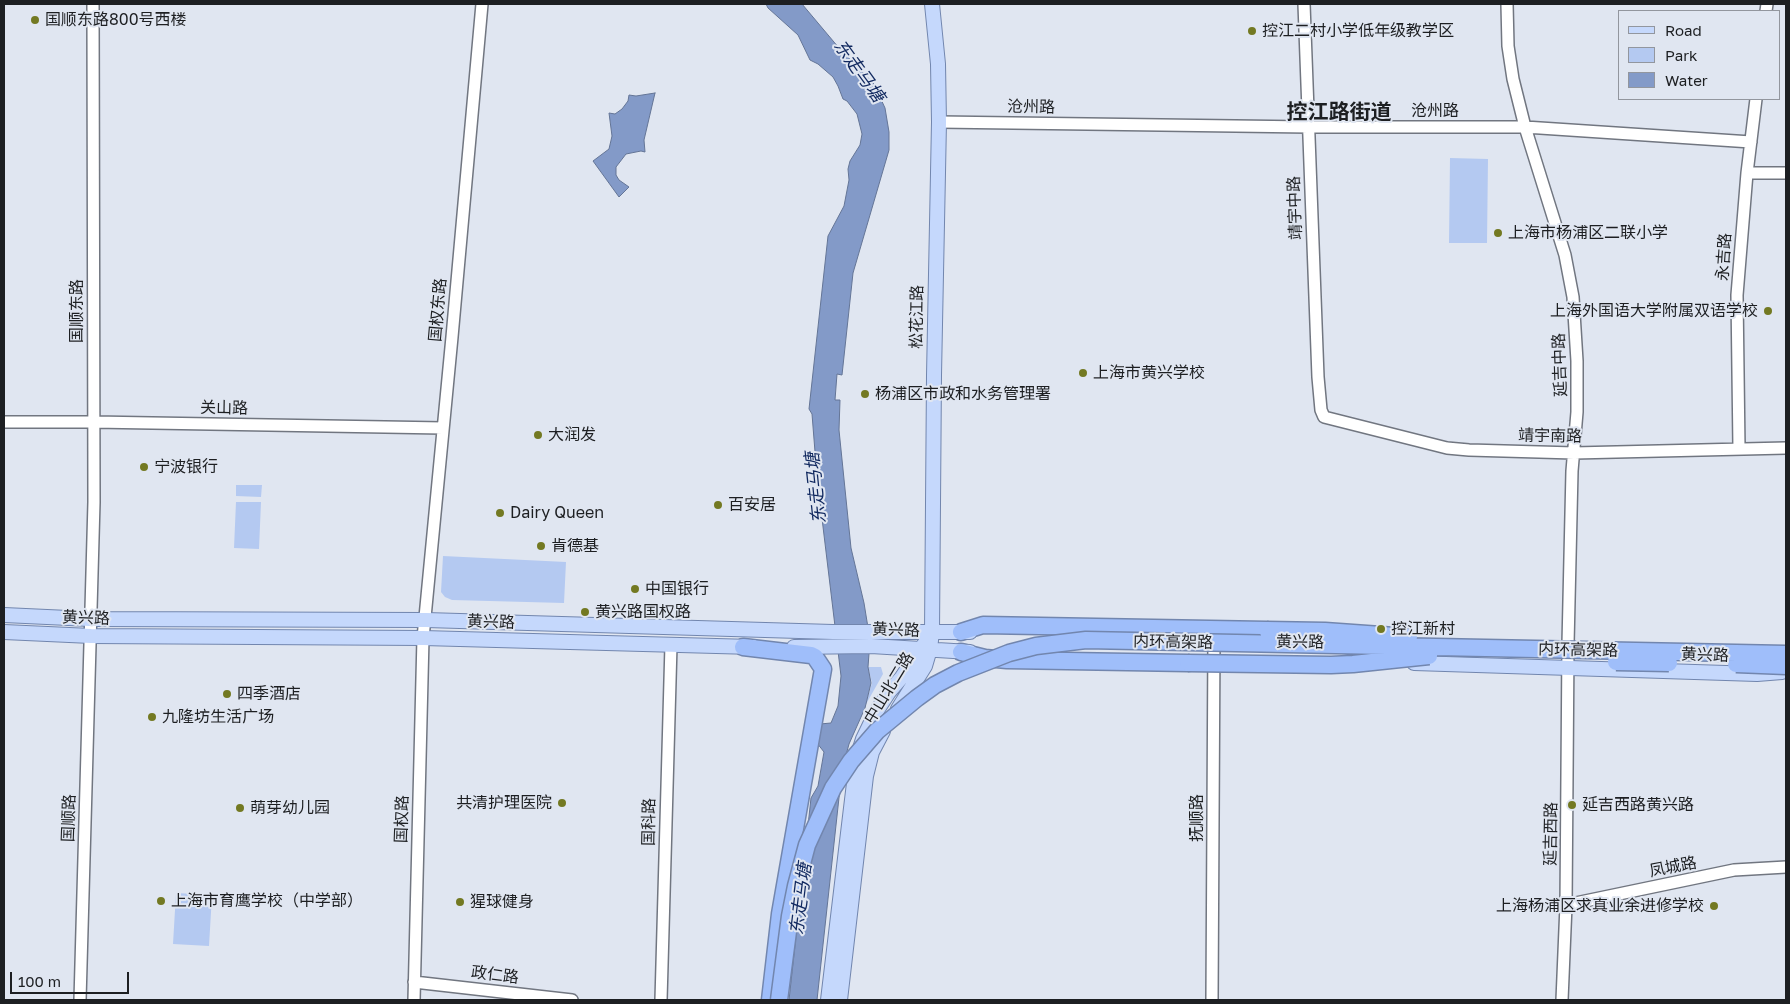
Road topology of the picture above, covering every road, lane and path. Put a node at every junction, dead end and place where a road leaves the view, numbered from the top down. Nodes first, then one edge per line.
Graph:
1 (93, 4) edge
2 (482, 4) edge
3 (932, 4) edge
4 (1304, 4) edge
5 (1507, 4) edge
6 (1756, 100) edge
7 (939, 122) junction
8 (1309, 127) junction
9 (1525, 128) junction
10 (1751, 142) junction
11 (1747, 173) junction
12 (1786, 173) edge
13 (1321, 410) joint
14 (4, 422) edge
15 (94, 422) junction
16 (443, 428) junction
17 (1786, 448) edge
18 (1739, 449) junction
19 (1574, 453) junction
20 (4, 615) edge
21 (90, 619) junction
22 (426, 620) junction
23 (4, 632) edge
24 (932, 632) junction
25 (962, 632) junction
26 (1214, 635) junction
27 (91, 636) junction
28 (423, 638) junction
29 (870, 640) junction
30 (1568, 644) junction
31 (671, 645) junction
32 (743, 646) junction
33 (1786, 646) edge
34 (925, 649) junction
35 (1523, 649) junction
36 (961, 652) junction
37 (1786, 654) edge
38 (1429, 656) junction
39 (1214, 657) junction
40 (1786, 666) edge
41 (1568, 668) junction
42 (1786, 672) edge
43 (1786, 867) edge
44 (1566, 905) junction
45 (414, 982) junction
46 (80, 1000) edge
47 (414, 1000) edge
48 (572, 1000) edge
49 (661, 1000) edge
50 (770, 1000) edge
51 (779, 1000) edge
52 (789, 1000) edge
53 (828, 1000) edge
54 (840, 1000) edge
55 (1212, 1000) edge
56 (1562, 1000) edge

1 - 15 street, 国顺东路
2 - 16 street, 国权东路
3 - 7 main road, 松花江路
4 - 8 street, 靖宇中路
5 - 9 street, 延吉中路
6 - 10 street, 永吉路
7 - 8 street, 沧州路
7 - 24 main road, 松花江路
8 - 9 street, 沧州路
8 - 13 street, 靖宇中路
9 - 10 street, 沧州路
9 - 19 street, 延吉中路
10 - 11 street, 永吉路
11 - 12 street
11 - 18 street, 永吉路
13 - 19 street, 靖宇南路
14 - 15 street, 关山路
15 - 16 street, 关山路
15 - 21 street, 国顺东路
16 - 22 street, 国权东路
17 - 18 street, 靖宇南路
18 - 19 street, 靖宇南路
19 - 30 street, 延吉中路
20 - 21 main road, 黄兴路
21 - 22 main road, 黄兴路
21 - 27 street, 国顺路
22 - 28 street, 国权路
22 - 29 main road, 黄兴路
23 - 27 main road, 黄兴路
24 - 25 main road, 黄兴路
24 - 29 main road, 黄兴路
24 - 34 main road, 中山北二路
25 - 26 main road, 黄兴路
25 - 35 highway, bridge
26 - 30 main road, 黄兴路
26 - 39 street, 抚顺路
27 - 28 main road, 黄兴路
27 - 46 street, 国顺路
28 - 31 main road, 黄兴路
28 - 45 street, 国权路
29 - 32 main road, 黄兴路
29 - 34 main road, 黄兴路
30 - 33 main road, 黄兴路
30 - 41 street, 延吉西路
31 - 32 main road, 黄兴路
31 - 49 street, 国科路
32 - 50 highway
34 - 36 main road, 黄兴路
34 - 53 main road, 中山北二路
34 - 54 main road, 中山北二路
35 - 37 highway, 内环高架路, bridge
35 - 51 highway, 内环高架路, bridge
36 - 38 highway, bridge
36 - 39 main road, 黄兴路
38 - 40 highway, 内环高架路, bridge
38 - 52 highway, 内环高架路, bridge
39 - 41 main road, 黄兴路
39 - 55 street, 抚顺路
41 - 42 main road, 黄兴路
41 - 44 street, 延吉西路
43 - 44 street, 凤城路
44 - 56 street, 延吉西路
45 - 47 street, 国权路
45 - 48 street, 政仁路

